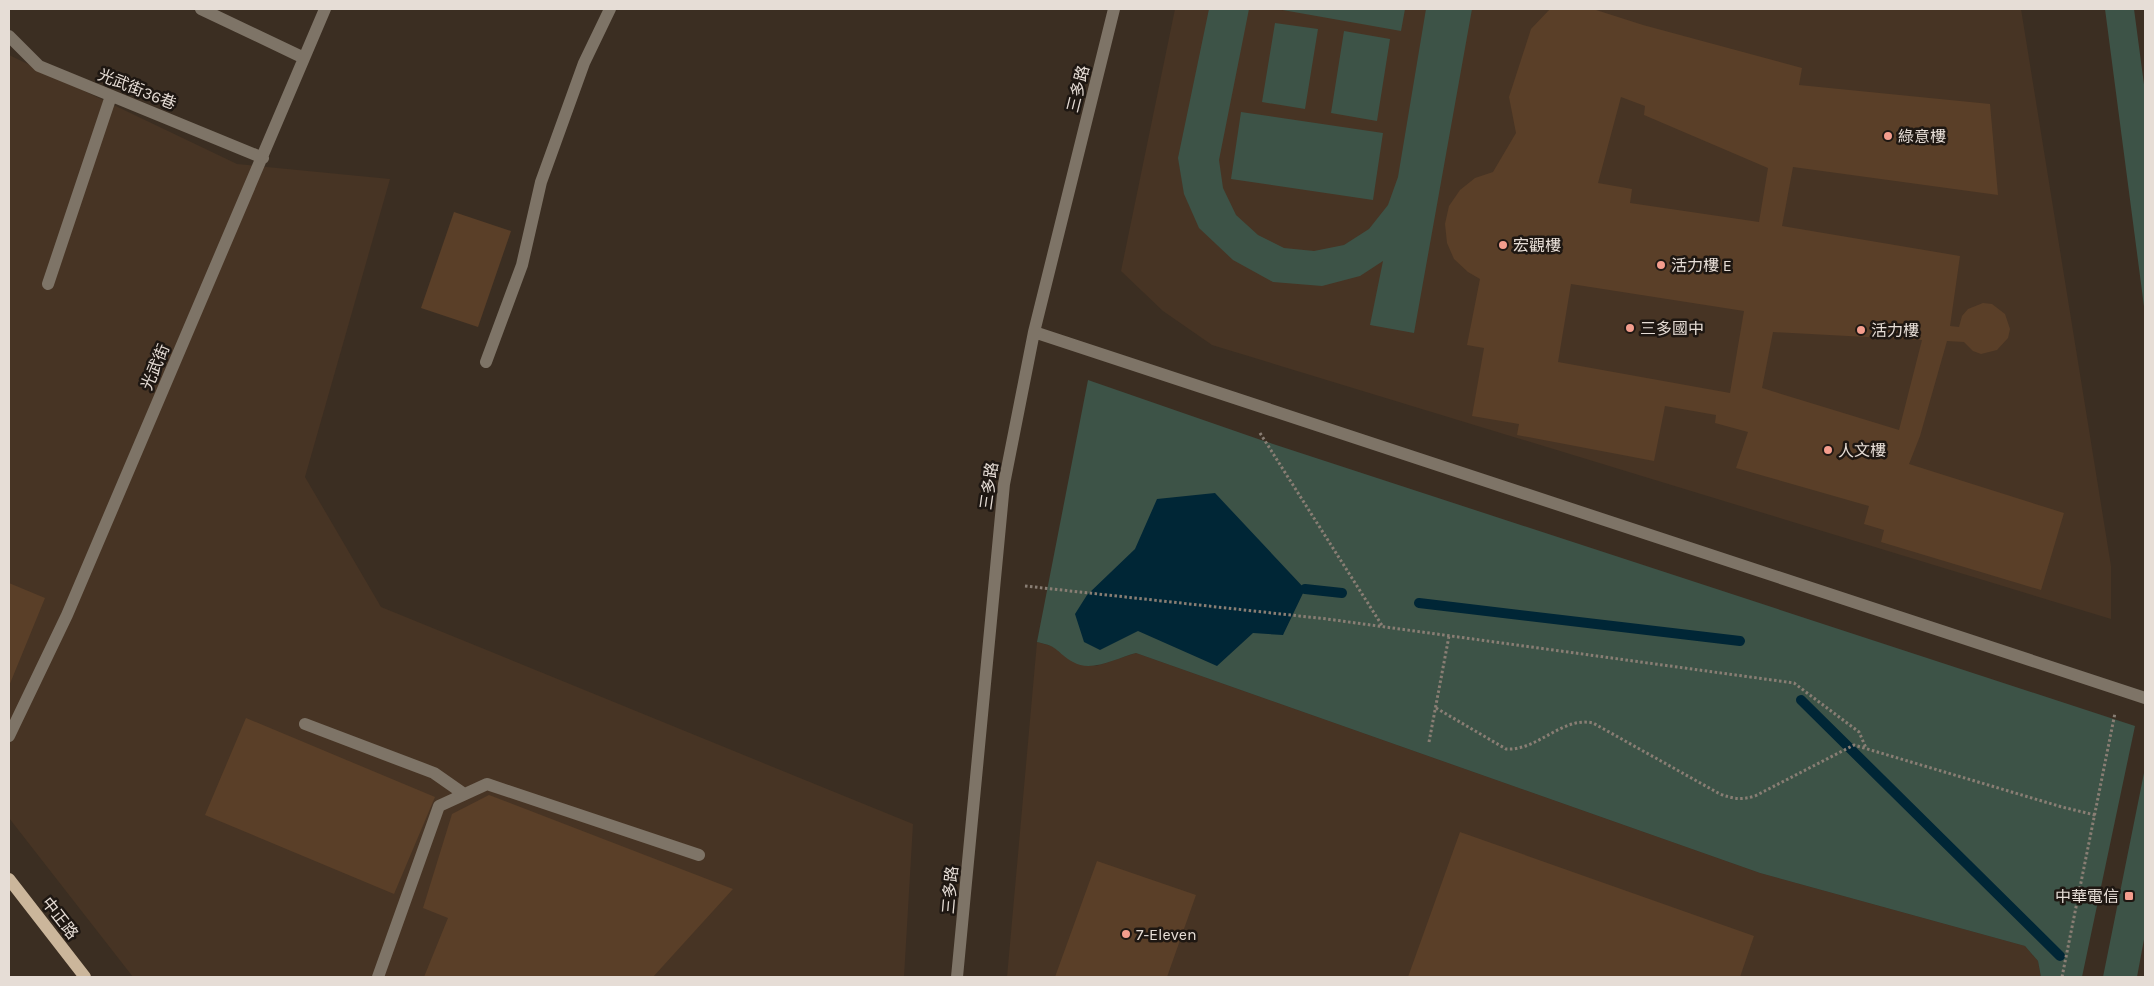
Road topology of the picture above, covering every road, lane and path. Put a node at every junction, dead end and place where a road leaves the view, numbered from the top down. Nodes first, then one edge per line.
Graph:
1 (201, 9) edge
2 (324, 9) edge
3 (610, 9) edge
4 (1114, 9) edge
5 (9, 36) edge
6 (304, 58) junction
7 (111, 96) junction
8 (263, 158) junction
9 (48, 284) dead end
10 (1034, 332) junction
11 (486, 362) dead end
12 (1260, 433) dead end
13 (1025, 586) dead end
14 (1384, 627) junction
15 (1449, 636) junction
16 (2120, 689) junction
17 (2145, 698) edge
18 (1436, 708) junction
19 (305, 724) dead end
20 (9, 736) edge
21 (1429, 742) dead end
22 (1866, 748) junction
23 (464, 794) junction
24 (2095, 815) junction
25 (699, 855) dead end
26 (9, 879) edge
27 (85, 977) edge
28 (378, 977) edge
29 (957, 977) edge
30 (2062, 977) edge

1 - 6 street
2 - 6 street, 光武街
3 - 11 street
4 - 10 street, 三多路
5 - 7 street, 光武街36巷
6 - 8 street, 光武街
7 - 8 street, 光武街36巷
7 - 9 street
8 - 20 street, 光武街
10 - 16 street
10 - 29 street, 三多路
12 - 14 path
13 - 14 path
14 - 15 path
15 - 18 path
15 - 22 path
16 - 17 street
16 - 24 path
18 - 21 path
18 - 22 path
19 - 23 street
22 - 24 path
23 - 25 street
23 - 28 street
24 - 30 path
26 - 27 main road, 中正路

